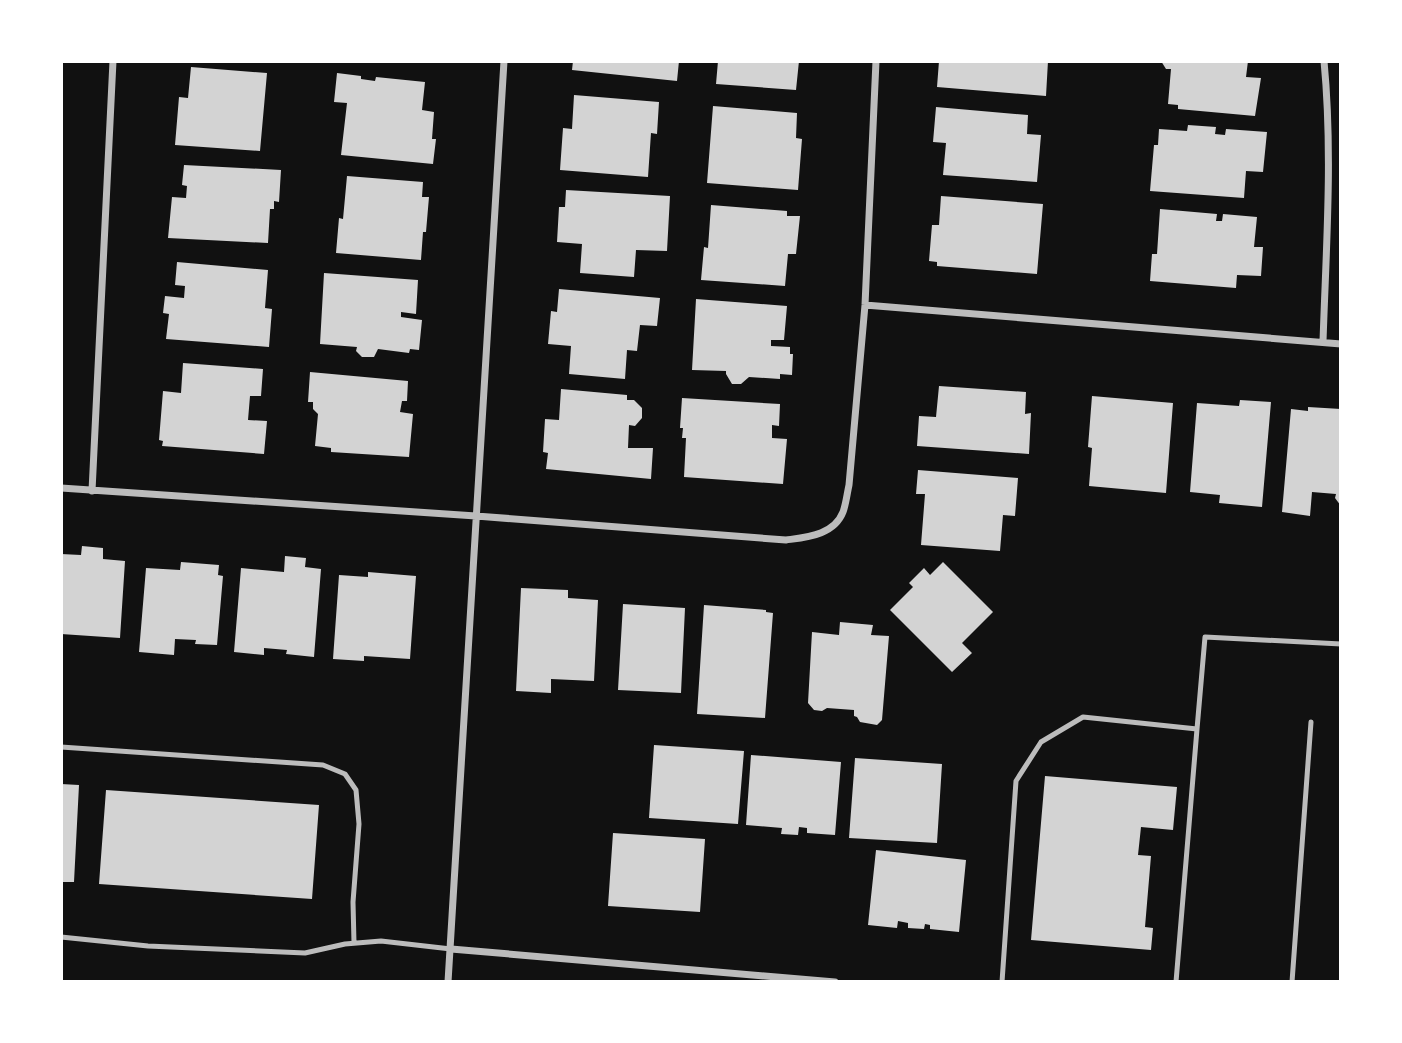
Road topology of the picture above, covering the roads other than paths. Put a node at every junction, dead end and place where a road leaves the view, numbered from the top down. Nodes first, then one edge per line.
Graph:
1 (113, 61) edge
2 (504, 61) edge
3 (876, 61) edge
4 (1324, 61) edge
5 (865, 305) junction
6 (1323, 342) junction
7 (1341, 344) edge
8 (61, 488) edge
9 (92, 491) junction
10 (476, 516) junction
11 (1341, 644) edge
12 (1311, 722) dead end
13 (1198, 729) junction
14 (61, 747) edge
15 (61, 937) edge
16 (354, 943) junction
17 (451, 948) junction
18 (448, 982) edge
19 (835, 982) edge
20 (1002, 982) edge
21 (1176, 982) edge
22 (1292, 982) edge

1 - 9 street
2 - 10 street
3 - 5 street
4 - 6 street
5 - 6 street
5 - 10 street
6 - 7 street
8 - 9 street
9 - 10 street
10 - 17 street
11 - 13 lane
12 - 22 lane
13 - 20 lane
13 - 21 lane
14 - 16 lane
15 - 16 lane
16 - 17 lane
17 - 18 street
17 - 19 street

